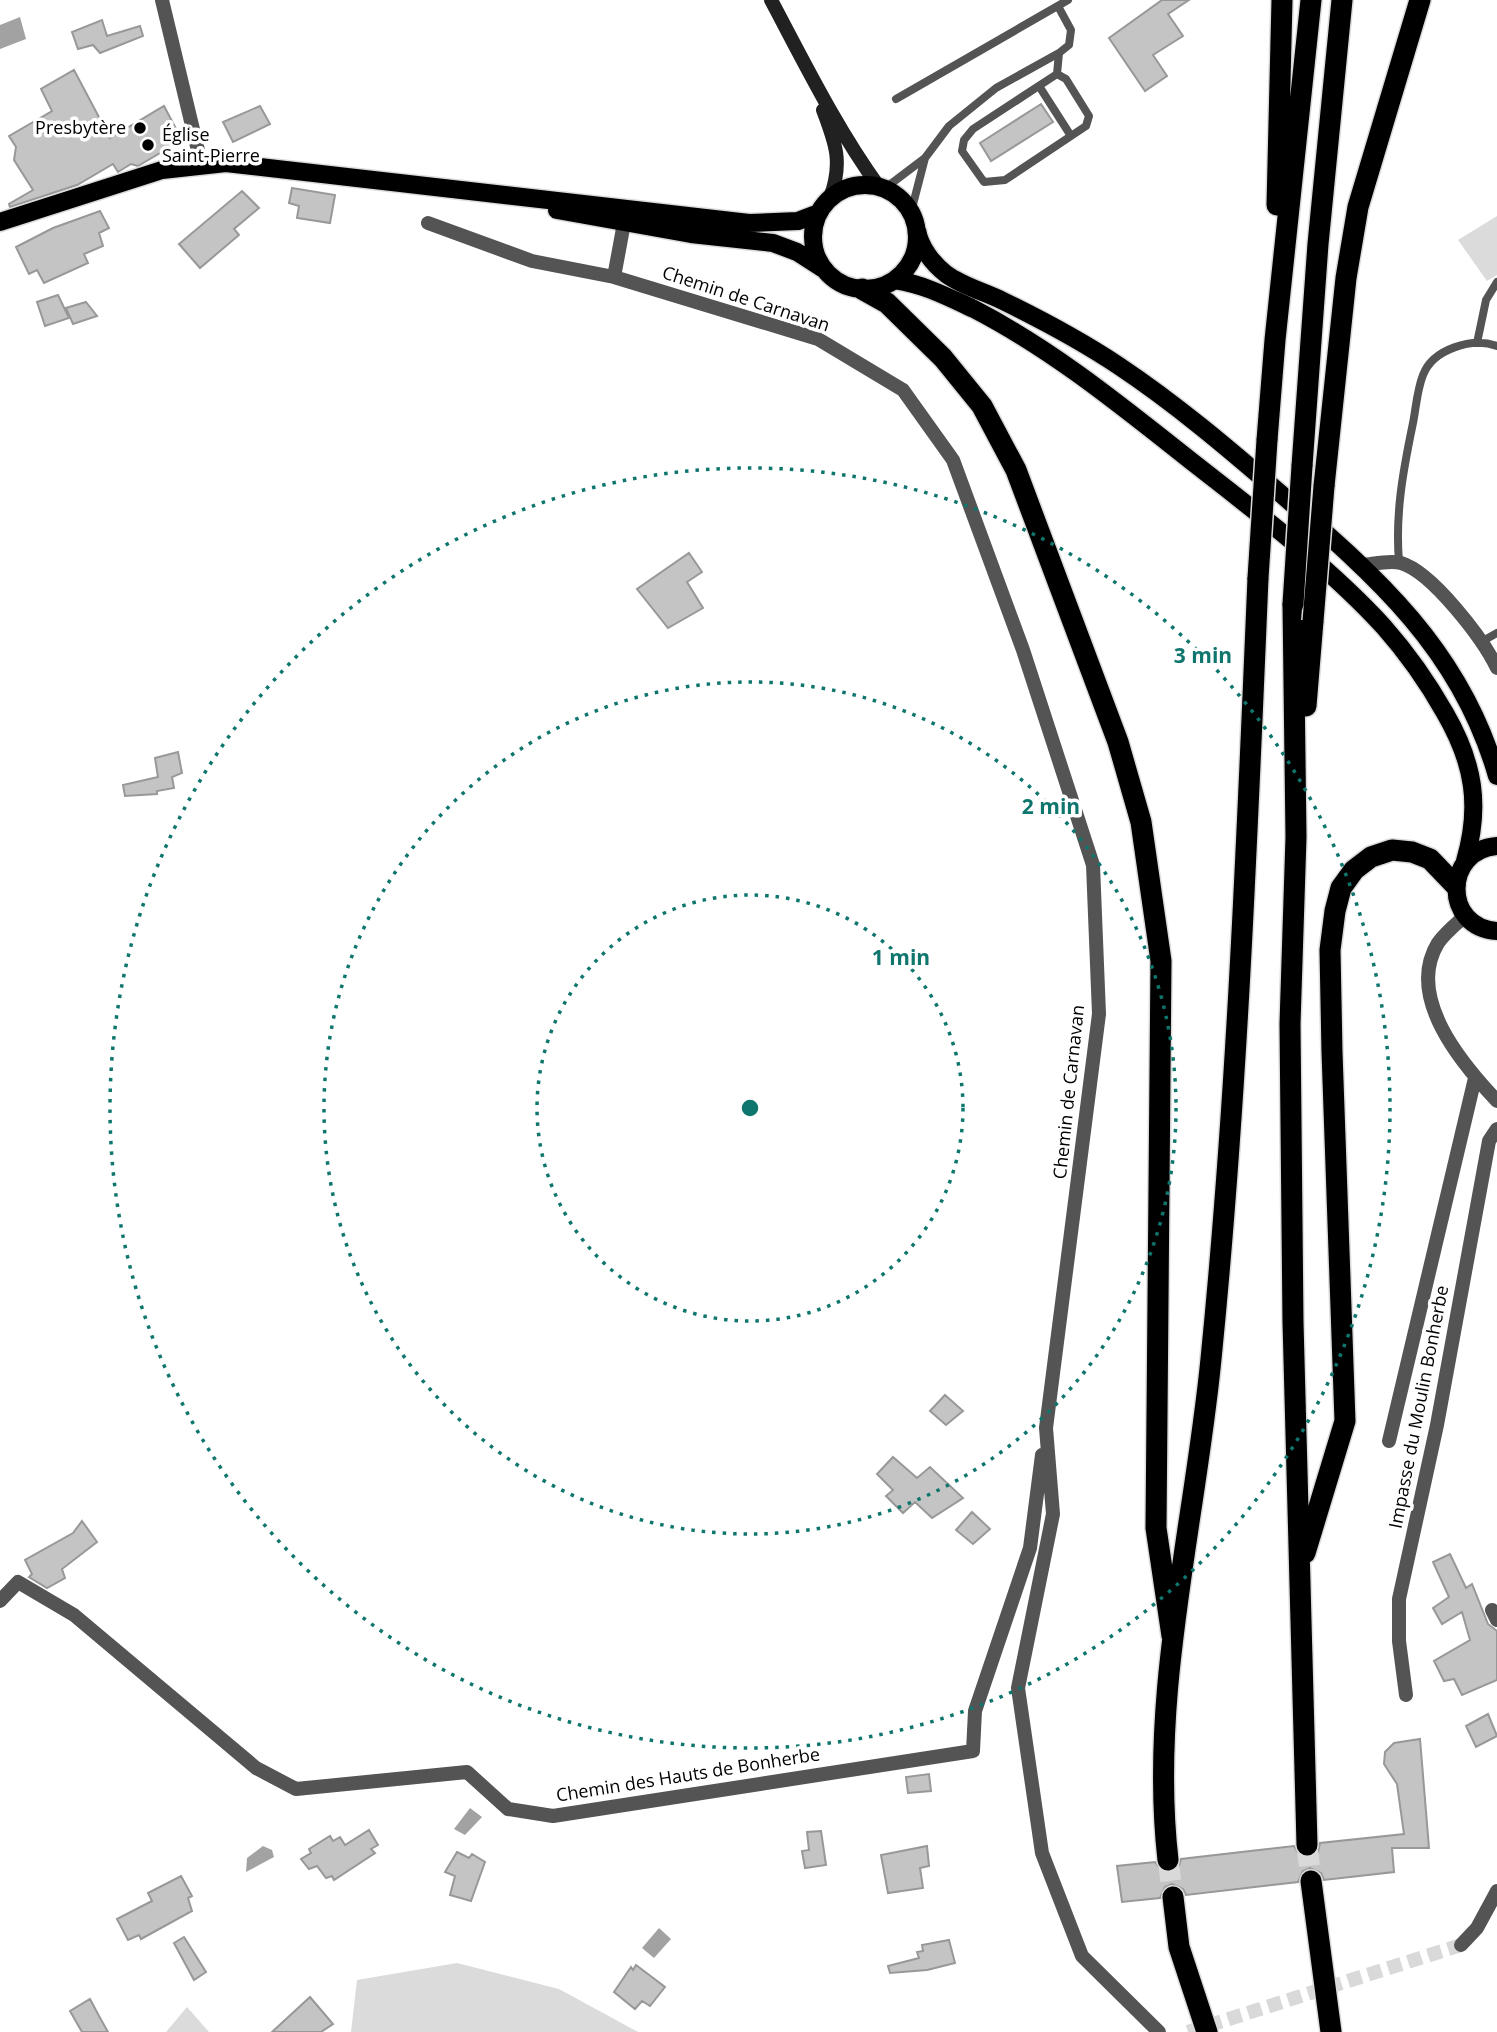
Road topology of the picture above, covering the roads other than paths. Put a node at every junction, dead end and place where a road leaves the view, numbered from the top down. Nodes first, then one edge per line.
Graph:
1 (162, 0) edge
2 (771, 0) edge
3 (1068, 0) edge
4 (1282, 0) edge
5 (1311, 0) edge
6 (1342, 0) edge
7 (1420, 0) edge
8 (1059, 8) junction
9 (1059, 53) junction
10 (1058, 75) junction
11 (812, 79) junction
12 (1039, 86) junction
13 (896, 99) dead end
14 (1071, 136) junction
15 (925, 158) junction
16 (201, 163) junction
17 (444, 186) junction
18 (882, 188) junction
19 (825, 206) junction
20 (911, 212) junction
21 (0, 222) edge
22 (428, 223) dead end
23 (624, 223) junction
24 (917, 230) junction
25 (825, 271) junction
26 (614, 277) junction
27 (895, 280) junction
28 (1497, 282) edge
29 (862, 289) junction
30 (1275, 340) junction
31 (1477, 343) junction
32 (1497, 346) edge
33 (1399, 562) junction
34 (1363, 565) junction
35 (1497, 633) edge
36 (1481, 642) junction
37 (1497, 668) edge
38 (1497, 776) edge
39 (1296, 837) junction
40 (1497, 846) edge
41 (1465, 860) junction
42 (1455, 885) junction
43 (1465, 916) junction
44 (1496, 932) edge
45 (1475, 1078) junction
46 (1497, 1101) edge
47 (1497, 1129) edge
48 (1046, 1428) junction
49 (1389, 1441) dead end
50 (1299, 1572) junction
51 (0, 1601) edge
52 (1172, 1636) junction
53 (1406, 1695) dead end
54 (1307, 1845) tunnel mouth
55 (1168, 1860) tunnel mouth
56 (1311, 1881) tunnel mouth
57 (1497, 1891) edge
58 (1173, 1897) tunnel mouth
59 (1461, 1945) tunnel mouth
60 (1159, 2032) edge
61 (1207, 2032) edge
62 (1332, 2032) edge

1 - 16 street
2 - 11 main road
3 - 8 lane
4 - 30 highway
5 - 30 highway
6 - 39 highway, bridge
7 - 39 highway, bridge
8 - 9 lane
8 - 13 lane
9 - 10 lane
9 - 15 lane
10 - 12 lane
10 - 14 lane
11 - 18 main road
11 - 19 main road
12 - 14 lane
12 - 14 lane
15 - 18 lane
15 - 20 lane
16 - 17 main road
16 - 21 main road
17 - 19 main road
17 - 23 main road
18 - 19 main road
18 - 20 main road
19 - 25 main road
20 - 24 main road
22 - 26 street, Chemin de Carnavan
23 - 25 main road
23 - 26 street
24 - 27 main road
24 - 34 main road
25 - 29 main road
26 - 48 street, Chemin de Carnavan
27 - 29 main road
27 - 41 main road
28 - 31 lane
29 - 52 highway
30 - 52 highway, bridge
31 - 32 lane
31 - 33 lane
33 - 34 street
33 - 36 street
34 - 38 main road
35 - 36 lane
36 - 37 street
39 - 50 highway
40 - 41 main road
41 - 42 main road
42 - 43 main road
42 - 50 highway
43 - 44 main road
43 - 45 street
45 - 46 street
45 - 49 street
47 - 53 street, Impasse du Moulin Bonherbe
48 - 51 street, Chemin des Hauts de Bonherbe
48 - 60 street, Chemin de Carnavan
50 - 54 highway
52 - 55 highway
56 - 62 highway
57 - 59 street
58 - 61 highway

